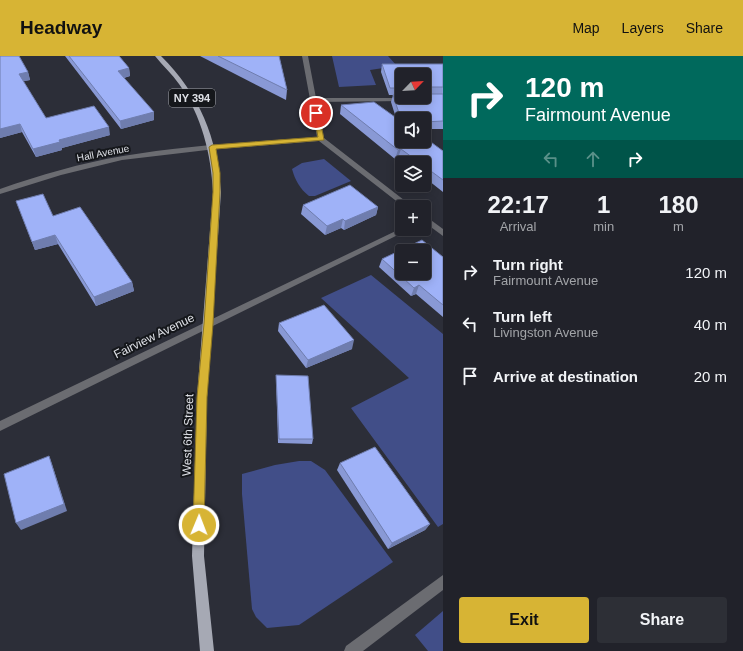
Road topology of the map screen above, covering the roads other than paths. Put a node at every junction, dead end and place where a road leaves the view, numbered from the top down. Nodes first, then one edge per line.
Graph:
1 (158, 56) edge
2 (305, 56) edge
3 (395, 99) edge
4 (314, 100) junction
5 (321, 139) junction
6 (212, 147) junction
7 (0, 192) edge
8 (400, 200) edge
9 (431, 224) edge
10 (443, 233) edge
11 (395, 234) edge
12 (208, 324) junction
13 (0, 426) edge
14 (443, 582) edge
15 (207, 651) edge
16 (351, 651) edge

1 - 6 main road, NY 394
2 - 4 street
3 - 4 street
4 - 5 street
5 - 6 street, Hall Avenue
5 - 8 street
6 - 7 street, Hall Avenue
6 - 12 main road, West 6th Street / NY 394
9 - 10 street
11 - 12 street, Fairview Avenue
12 - 13 street, Fairview Avenue
12 - 15 main road, West 6th Street / NY 394
14 - 16 street

